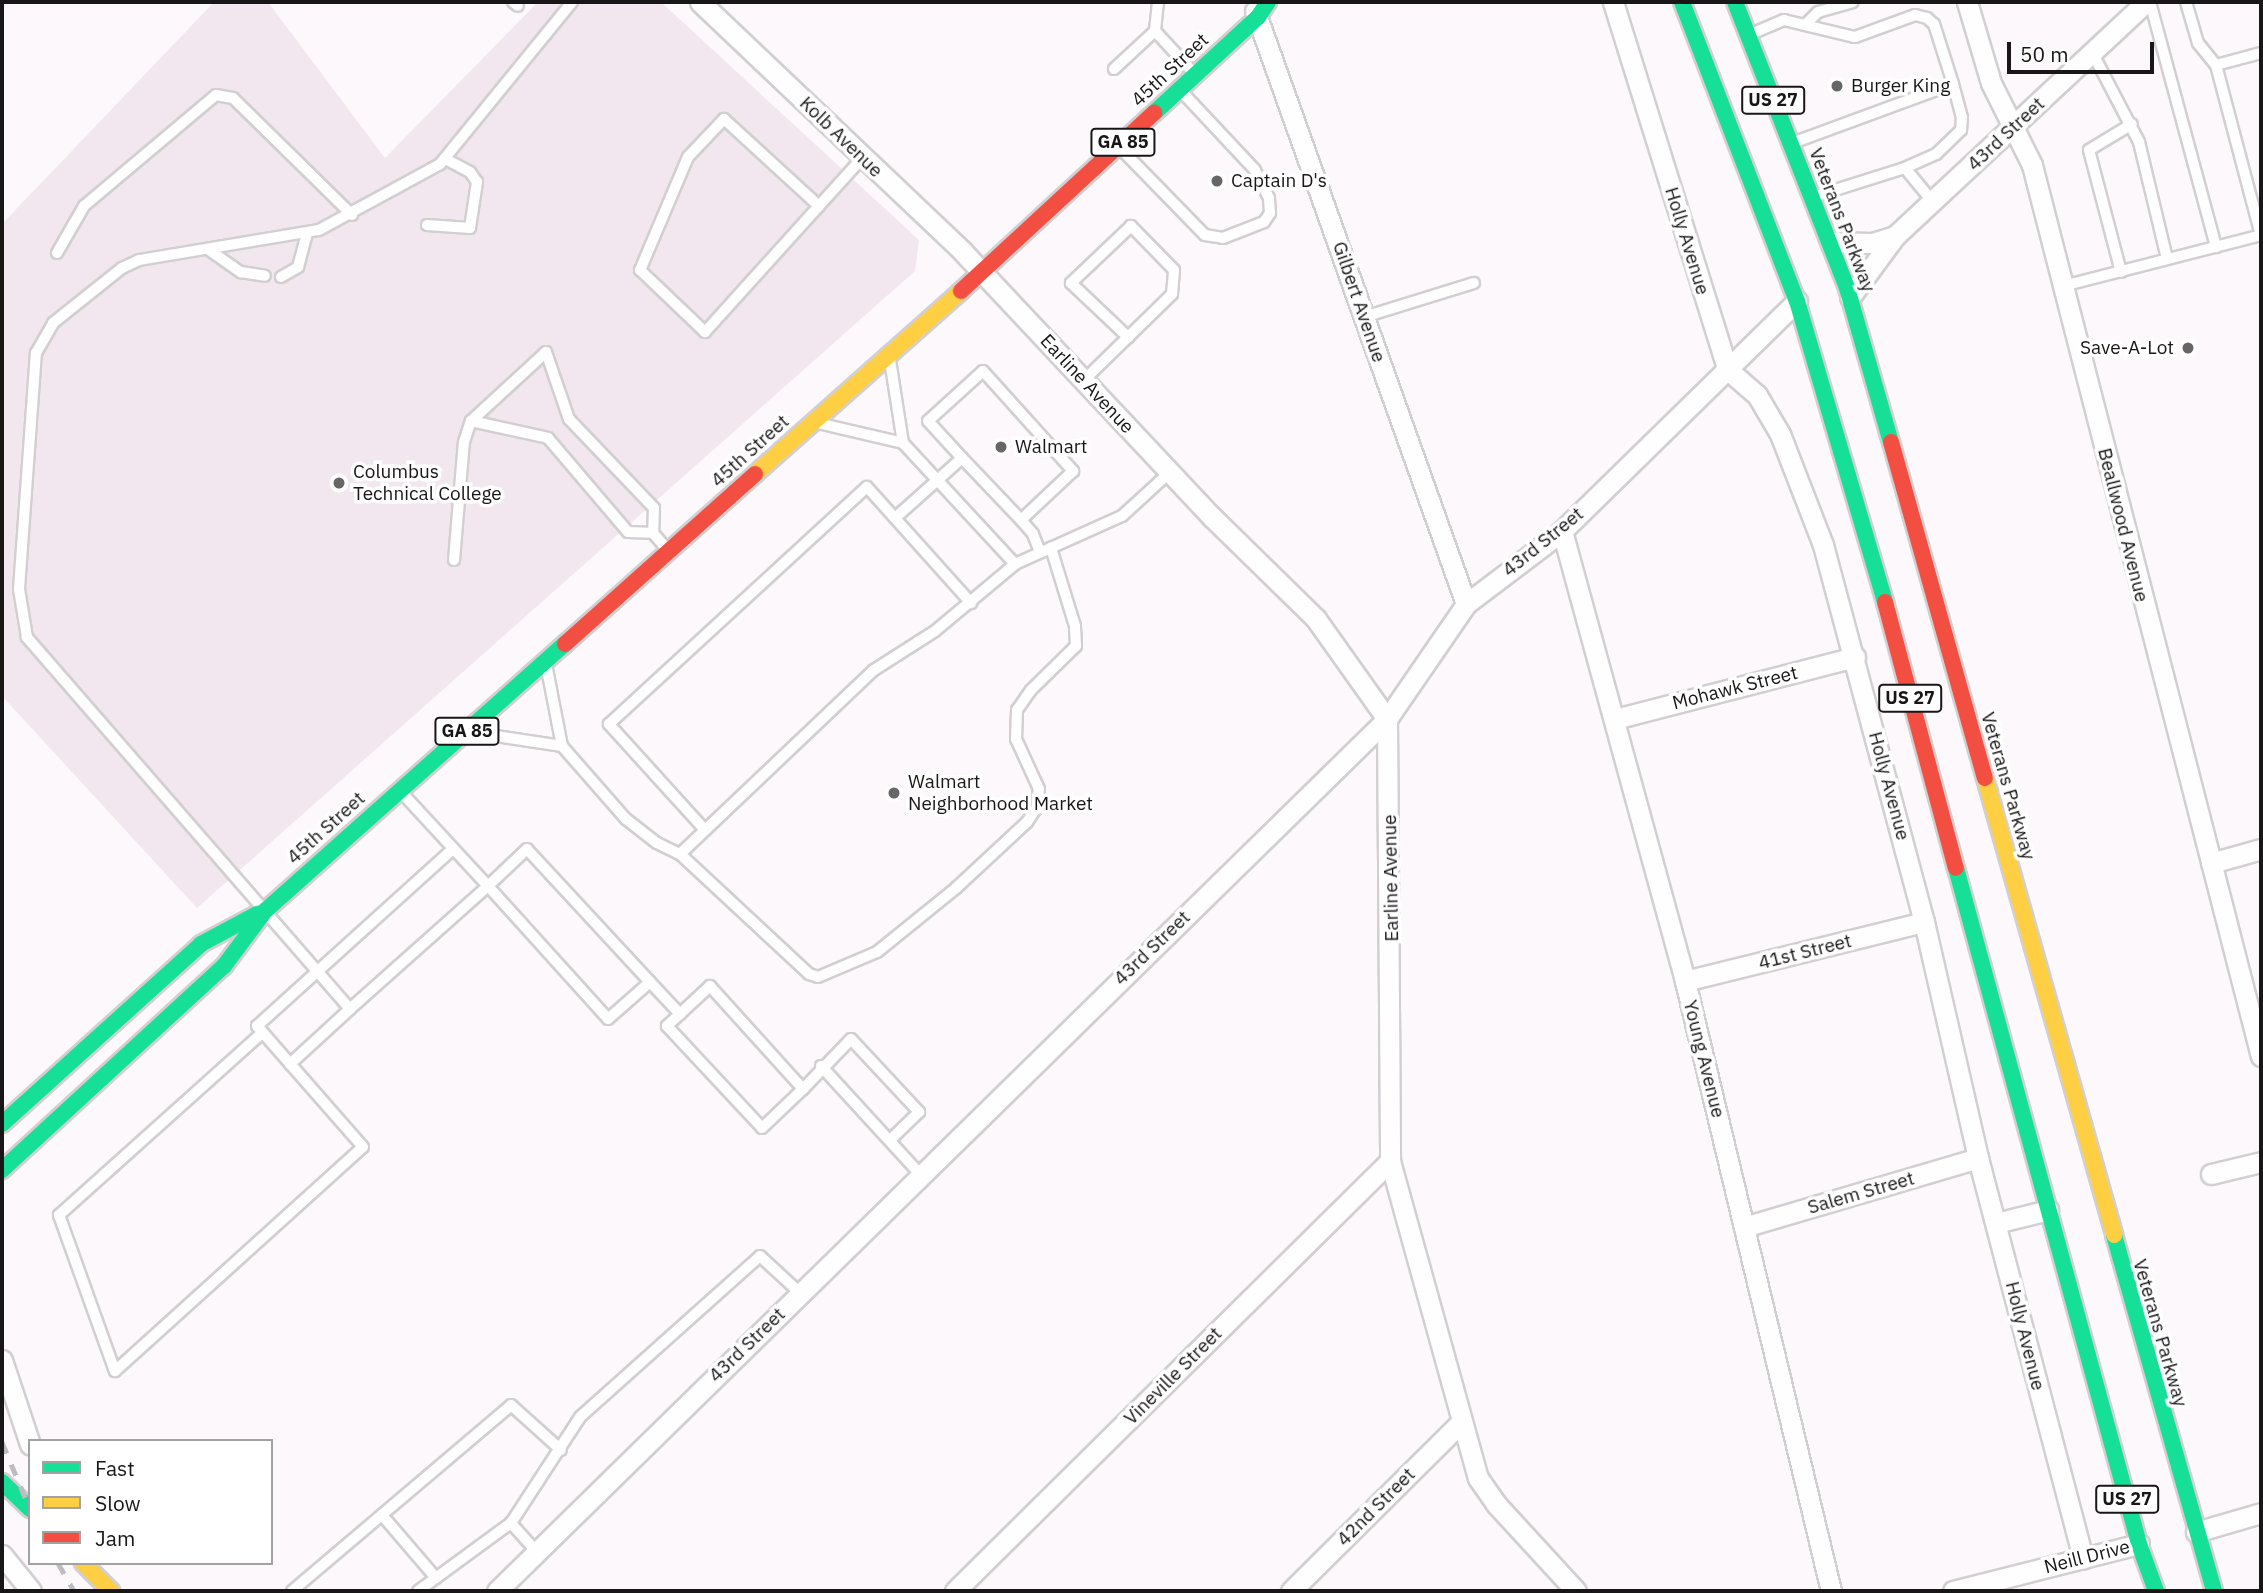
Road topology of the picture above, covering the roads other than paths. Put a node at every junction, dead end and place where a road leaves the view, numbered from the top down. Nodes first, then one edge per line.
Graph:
1 (572, 2) edge
2 (700, 2) edge
3 (1158, 2) edge
4 (1287, 2) edge
5 (1614, 2) edge
6 (1682, 2) edge
7 (1735, 2) edge
8 (1853, 2) edge
9 (1967, 2) edge
10 (2148, 2) edge
11 (2186, 2) edge
12 (1259, 7) edge
13 (1804, 25) junction
14 (1155, 31) junction
15 (1748, 36) junction
16 (2092, 52) junction
17 (2261, 53) edge
18 (2216, 65) junction
19 (1114, 69) dead end
20 (1196, 75) junction
21 (1952, 84) junction
22 (1180, 89) junction
23 (2132, 124) junction
24 (2012, 128) junction
25 (1791, 143) junction
26 (1118, 146) junction
27 (863, 157) junction
28 (446, 159) junction
29 (1905, 168) junction
30 (1812, 197) junction
31 (1933, 202) junction
32 (819, 206) junction
33 (352, 215) junction
34 (427, 225) dead end
35 (307, 234) junction
36 (2261, 235) edge
37 (1895, 236) junction
38 (1832, 242) junction
39 (2216, 247) junction
40 (209, 250) junction
41 (57, 253) dead end
42 (2167, 259) junction
43 (982, 272) junction
44 (2121, 272) junction
45 (265, 276) dead end
46 (281, 277) dead end
47 (1474, 283) dead end
48 (2063, 286) junction
49 (1850, 297) junction
50 (1797, 301) junction
51 (1364, 317) junction
52 (1128, 337) junction
53 (889, 355) junction
54 (1727, 369) junction
55 (1083, 380) junction
56 (471, 421) junction
57 (814, 422) junction
58 (903, 443) junction
59 (962, 458) junction
60 (1170, 472) junction
61 (938, 480) junction
62 (895, 518) junction
63 (1021, 520) junction
64 (1562, 531) junction
65 (653, 533) junction
66 (1051, 548) junction
67 (669, 551) junction
68 (1040, 552) junction
69 (454, 560) dead end
70 (1014, 564) junction
71 (971, 603) junction
72 (1466, 604) junction
73 (1855, 657) junction
74 (546, 660) junction
75 (1387, 719) junction
76 (1615, 719) junction
77 (466, 731) junction
78 (562, 746) junction
79 (400, 790) junction
80 (705, 830) junction
81 (453, 849) junction
82 (2261, 849) edge
83 (680, 854) junction
84 (2211, 863) junction
85 (488, 886) junction
86 (265, 911) junction
87 (1924, 922) junction
88 (317, 971) junction
89 (1685, 981) junction
90 (650, 982) junction
91 (350, 1009) junction
92 (680, 1014) junction
93 (262, 1033) junction
94 (2261, 1056) edge
95 (290, 1064) junction
96 (821, 1066) junction
97 (803, 1089) junction
98 (2, 1124) edge
99 (890, 1140) junction
100 (1978, 1158) junction
101 (1390, 1161) junction
102 (2261, 1162) edge
103 (2, 1170) edge
104 (2211, 1174) dead end
105 (921, 1175) junction
106 (2048, 1210) junction
107 (1996, 1223) junction
108 (1744, 1227) junction
109 (800, 1293) junction
110 (2, 1360) edge
111 (1461, 1422) junction
112 (28, 1439) edge
113 (561, 1450) junction
114 (2, 1482) edge
115 (28, 1506) edge
116 (382, 1515) junction
117 (2260, 1517) edge
118 (511, 1523) junction
119 (2196, 1532) junction
120 (2139, 1544) junction
121 (536, 1551) junction
122 (2, 1555) edge
123 (2082, 1558) junction
124 (85, 1565) edge
125 (436, 1578) junction
126 (31, 1591) edge
127 (111, 1591) edge
128 (292, 1591) edge
129 (418, 1591) edge
130 (497, 1591) edge
131 (956, 1591) edge
132 (1291, 1591) edge
133 (1576, 1591) edge
134 (1831, 1591) edge
135 (1953, 1591) edge
136 (2156, 1591) edge
137 (2214, 1591) edge

1 - 28 lane
2 - 27 street, Kolb Avenue
3 - 14 lane
4 - 12 main road, 45th Street / GA 85
5 - 54 street, Holly Avenue
6 - 50 main road, US 27
7 - 15 main road, Veterans Parkway / US 27
8 - 13 lane
9 - 24 street, Beallwood Avenue
10 - 16 street, 43rd Street
10 - 39 lane
11 - 18 lane
12 - 20 main road, 45th Street / GA 85
12 - 51 street, Gilbert Avenue
13 - 15 lane
13 - 21 lane
14 - 19 lane
14 - 20 lane
15 - 25 main road, Veterans Parkway / US 27
16 - 23 lane
16 - 24 street, 43rd Street
17 - 18 lane
18 - 36 lane
20 - 22 main road, 45th Street / GA 85
21 - 25 lane
21 - 29 lane
22 - 26 main road, 45th Street / GA 85
22 - 26 lane
23 - 42 lane
23 - 44 lane
24 - 31 street, 43rd Street
24 - 48 street, Beallwood Avenue
25 - 30 main road, Veterans Parkway / US 27
26 - 43 main road, 45th Street / GA 85
27 - 32 lane
27 - 43 street, Kolb Avenue
28 - 33 lane
28 - 34 lane
29 - 30 lane
29 - 31 lane
30 - 38 main road, Veterans Parkway / US 27
31 - 37 street, 43rd Street
32 - 32 lane
33 - 35 lane
33 - 41 lane
35 - 40 lane
35 - 46 lane
36 - 39 lane
37 - 38 street
37 - 49 street, 43rd Street
38 - 49 main road, Veterans Parkway / US 27
39 - 42 lane
40 - 45 lane
40 - 86 lane
42 - 44 lane
43 - 53 main road, 45th Street / GA 85
43 - 55 street, Earline Avenue
44 - 48 lane
47 - 51 lane
48 - 84 street, Beallwood Avenue
49 - 119 main road, Veterans Parkway / US 27
50 - 54 street, 43rd Street
50 - 106 main road, US 27
51 - 72 street, Gilbert Avenue
52 - 52 lane
52 - 55 lane
53 - 57 main road, 45th Street / GA 85
53 - 58 lane
54 - 64 street, 43rd Street
54 - 73 street, Holly Avenue
55 - 60 street, Earline Avenue
56 - 65 lane
56 - 65 lane
56 - 69 lane
57 - 58 lane
57 - 67 main road, 45th Street / GA 85
58 - 61 lane
59 - 61 lane
59 - 63 lane
59 - 63 lane
60 - 66 lane
60 - 75 street, Earline Avenue
61 - 62 lane
61 - 70 lane
62 - 71 lane
62 - 80 lane
63 - 68 lane
64 - 72 street, 43rd Street
64 - 76 street, Young Avenue
65 - 67 lane
66 - 68 lane
66 - 83 lane
67 - 74 main road, 45th Street / GA 85
68 - 70 lane
70 - 71 lane
71 - 80 lane
72 - 75 street, 43rd Street
73 - 76 street, Mohawk Street
73 - 87 street, Holly Avenue
74 - 77 main road, 45th Street / GA 85
74 - 78 lane
75 - 101 street, Earline Avenue
75 - 105 street, 43rd Street
76 - 89 street, Young Avenue
77 - 78 lane
77 - 79 main road, 45th Street / GA 85
78 - 83 lane
79 - 81 lane
79 - 86 main road, 45th Street / GA 85
80 - 83 lane
81 - 85 lane
81 - 88 lane
82 - 84 street
84 - 94 street, Beallwood Avenue
85 - 90 lane
85 - 90 lane
85 - 91 lane
86 - 88 lane
86 - 98 main road, 45th Street / GA 85
86 - 103 main road, 45th Street / GA 85
87 - 89 street, 41st Street
87 - 100 street, Holly Avenue
88 - 91 lane
88 - 93 lane
89 - 108 street, Young Avenue
90 - 92 lane
91 - 95 lane
92 - 97 lane
92 - 97 lane
93 - 95 lane
93 - 95 lane
96 - 97 lane
96 - 99 lane
96 - 99 lane
99 - 105 lane
100 - 107 street, Holly Avenue
100 - 108 street, Salem Street
101 - 111 street, Earline Avenue
101 - 131 street, Vineville Street
102 - 104 street
105 - 109 street, 43rd Street
106 - 107 street
106 - 120 main road, US 27
107 - 123 street, Holly Avenue
108 - 134 street, Young Avenue
109 - 113 lane
109 - 121 street, 43rd Street
110 - 112 street
111 - 132 street, 42nd Street
111 - 133 street, Earline Avenue
113 - 116 lane
113 - 118 lane
114 - 115 main road
116 - 125 lane
116 - 128 lane
117 - 119 street
118 - 121 lane
118 - 125 lane
119 - 137 main road, Veterans Parkway / US 27
120 - 123 street, Neill Drive
120 - 136 main road, US 27
121 - 130 street, 43rd Street
122 - 126 street
123 - 135 street, Neill Drive
124 - 127 main road
125 - 129 lane

